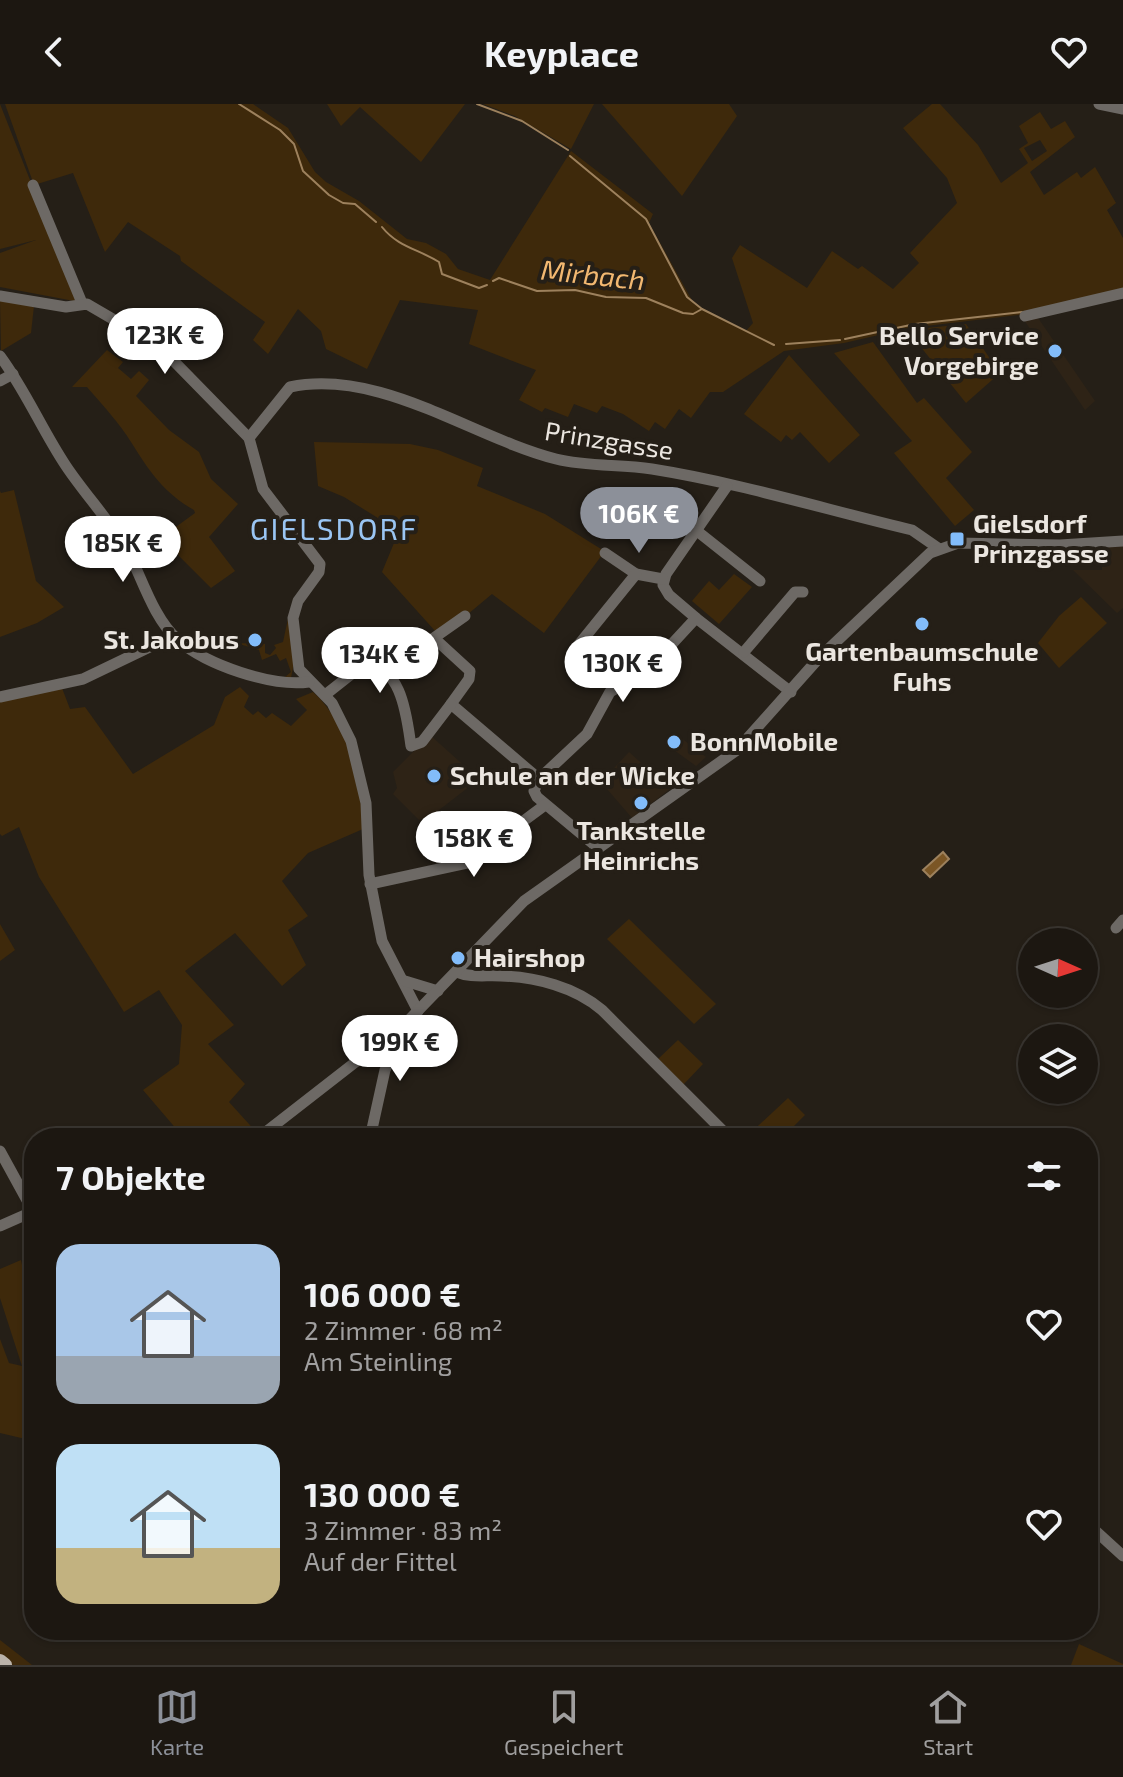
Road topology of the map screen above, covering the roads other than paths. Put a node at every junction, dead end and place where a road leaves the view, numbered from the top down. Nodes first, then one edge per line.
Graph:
1 (1099, 104) edge
2 (1123, 109) edge
3 (33, 185) dead end
4 (1123, 293) edge
5 (0, 296) edge
6 (82, 303) junction
7 (1025, 316) dead end
8 (0, 356) edge
9 (13, 374) junction
10 (0, 381) edge
11 (249, 438) junction
12 (727, 486) junction
13 (697, 531) junction
14 (1123, 541) edge
15 (938, 548) junction
16 (605, 553) dead end
17 (636, 574) junction
18 (663, 579) junction
19 (760, 581) dead end
20 (803, 592) dead end
21 (465, 616) dead end
22 (696, 618) junction
23 (434, 638) junction
24 (180, 641) junction
25 (744, 652) junction
26 (384, 673) junction
27 (309, 682) junction
28 (618, 686) junction
29 (791, 692) junction
30 (325, 695) junction
31 (0, 697) edge
32 (451, 704) junction
33 (539, 779) junction
34 (545, 805) junction
35 (597, 847) junction
36 (370, 884) junction
37 (456, 972) junction
38 (405, 981) junction
39 (438, 991) junction
40 (418, 1011) junction
41 (407, 1022) junction
42 (271, 1128) edge
43 (372, 1128) edge
44 (720, 1128) edge
45 (0, 1151) edge
46 (24, 1194) edge
47 (24, 1216) edge
48 (0, 1226) edge
49 (1098, 1533) edge
50 (1123, 1556) edge
51 (0, 1661) edge
52 (5, 1665) edge

1 - 2 street
3 - 6 street
4 - 7 street
5 - 6 street
6 - 11 street
8 - 9 street
9 - 10 street
9 - 24 street
11 - 12 street, Prinzgasse
11 - 27 street
12 - 13 street
12 - 15 street, Prinzgasse
13 - 18 street
13 - 19 street
14 - 15 street
15 - 29 street
16 - 17 street
17 - 18 street
17 - 28 street
18 - 22 street
20 - 25 street
21 - 23 street
22 - 25 street
22 - 28 street
23 - 26 street
23 - 32 street
24 - 27 street
24 - 31 street
25 - 29 street
26 - 30 street
26 - 32 street
27 - 30 street
28 - 33 street
29 - 35 street
30 - 36 street
32 - 33 street
33 - 34 street
34 - 35 street
34 - 36 street
35 - 37 street
36 - 38 street
37 - 39 street
37 - 44 street
38 - 39 street
38 - 40 street
39 - 40 street
40 - 41 street
41 - 42 street
41 - 43 street
45 - 46 street
47 - 48 street
49 - 50 street
51 - 52 main road

